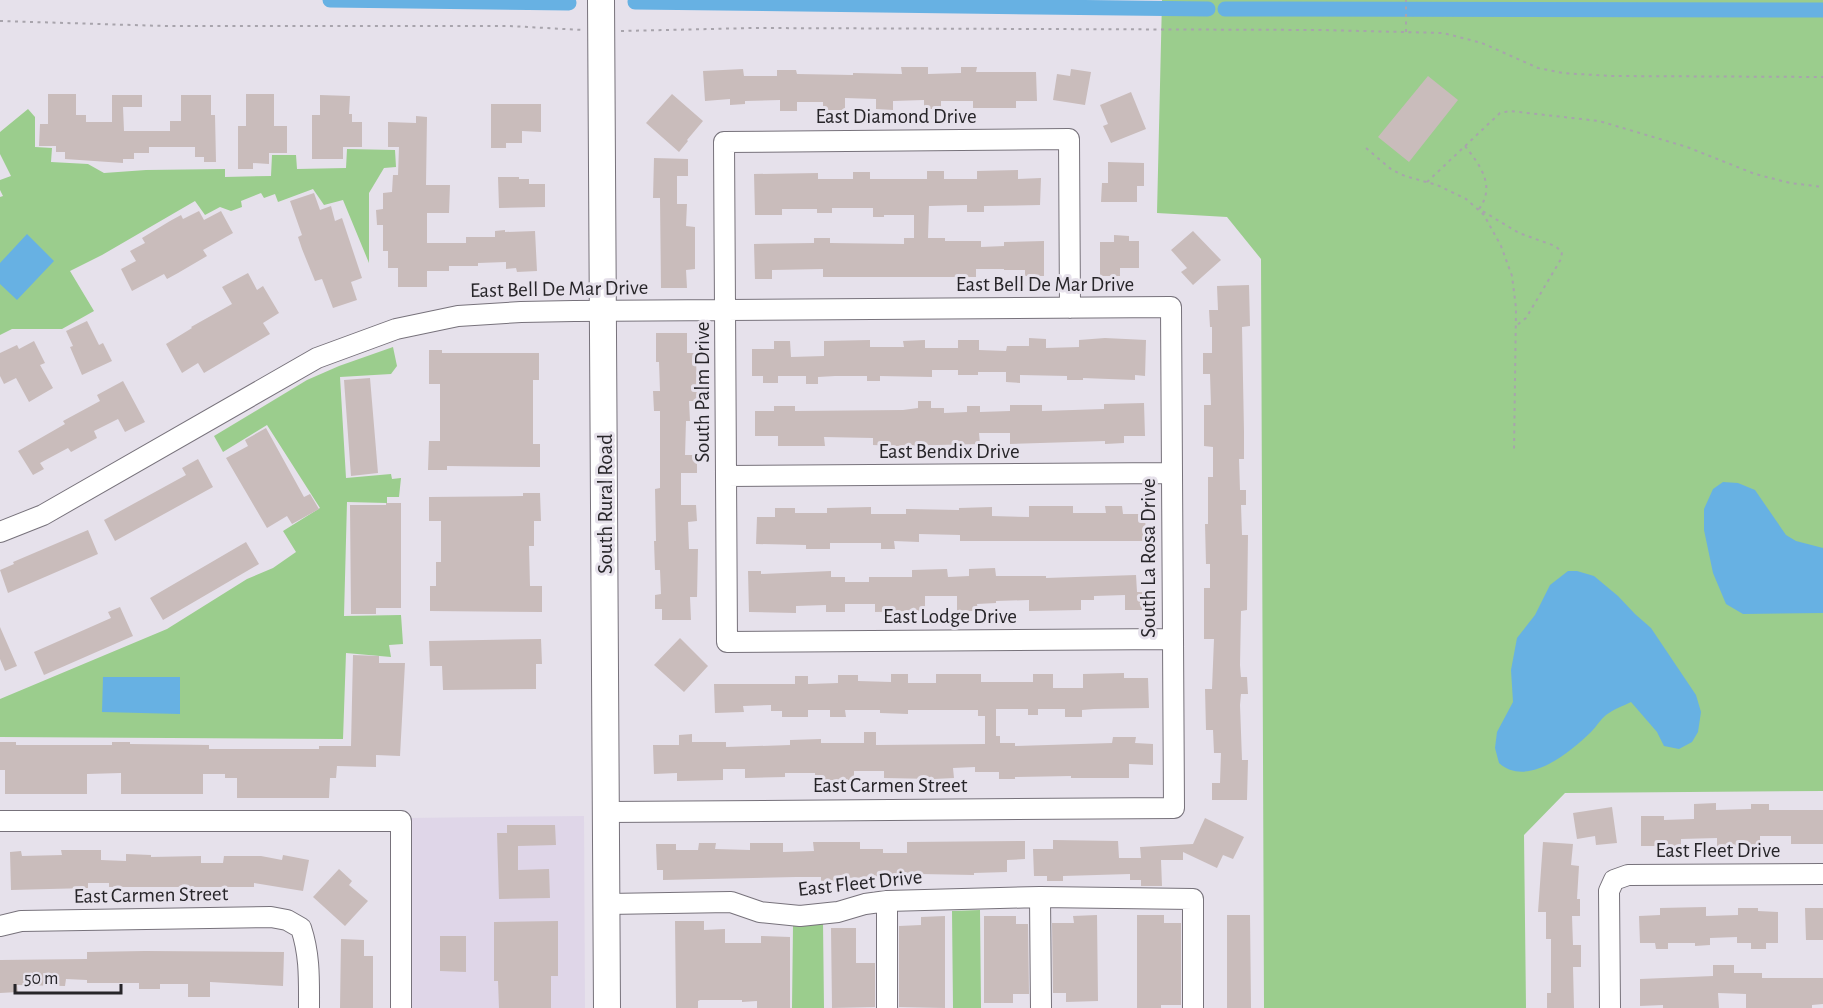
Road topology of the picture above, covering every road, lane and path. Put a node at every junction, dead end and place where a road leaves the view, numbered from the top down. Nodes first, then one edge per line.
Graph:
1 (601, 0) edge
2 (1406, 0) edge
3 (0, 21) edge
4 (602, 31) junction
5 (1406, 32) junction
6 (1823, 77) edge
7 (724, 142) joint
8 (1465, 147) junction
9 (1366, 148) dead end
10 (1426, 182) junction
11 (1823, 187) edge
12 (1479, 209) junction
13 (1171, 307) joint
14 (1070, 308) junction
15 (725, 310) junction
16 (603, 311) junction
17 (1516, 325) junction
18 (1514, 453) dead end
19 (1172, 473) junction
20 (726, 476) junction
21 (0, 532) edge
22 (1173, 639) junction
23 (727, 642) joint
24 (1174, 808) joint
25 (607, 812) junction
26 (0, 821) edge
27 (1823, 874) edge
28 (1040, 897) junction
29 (887, 901) junction
30 (607, 904) junction
31 (0, 926) edge
32 (309, 1008) edge
33 (401, 1008) edge
34 (607, 1008) edge
35 (887, 1008) edge
36 (1041, 1008) edge
37 (1192, 1008) edge
38 (1610, 1008) edge

1 - 4 main road, South Rural Road
2 - 5 path
3 - 4 path
4 - 5 path
4 - 16 main road, South Rural Road
5 - 6 path
7 - 14 street, East Diamond Drive
7 - 15 street, South Palm Drive
8 - 10 path
8 - 11 path
8 - 12 path
9 - 10 path
10 - 12 path
12 - 17 path
12 - 17 path
13 - 14 street, East Bell De Mar Drive
13 - 19 street, South La Rosa Drive
14 - 15 street, East Bell De Mar Drive
15 - 16 street, East Bell De Mar Drive
15 - 20 street, South Palm Drive
16 - 21 street, East Bell De Mar Drive
16 - 25 main road, South Rural Road
17 - 18 path
19 - 20 street, East Bendix Drive
19 - 22 street, South La Rosa Drive
20 - 23 street, South Palm Drive
22 - 23 street, East Lodge Drive
22 - 24 street, South La Rosa Drive
24 - 25 street, East Carmen Street
25 - 30 main road, South Rural Road
26 - 33 street
27 - 38 street, East Fleet Drive
28 - 29 street, East Fleet Drive
28 - 36 street
28 - 37 street, East Fleet Drive
29 - 30 street, East Fleet Drive
29 - 35 street
30 - 34 main road, South Rural Road
31 - 32 street, East Carmen Street

